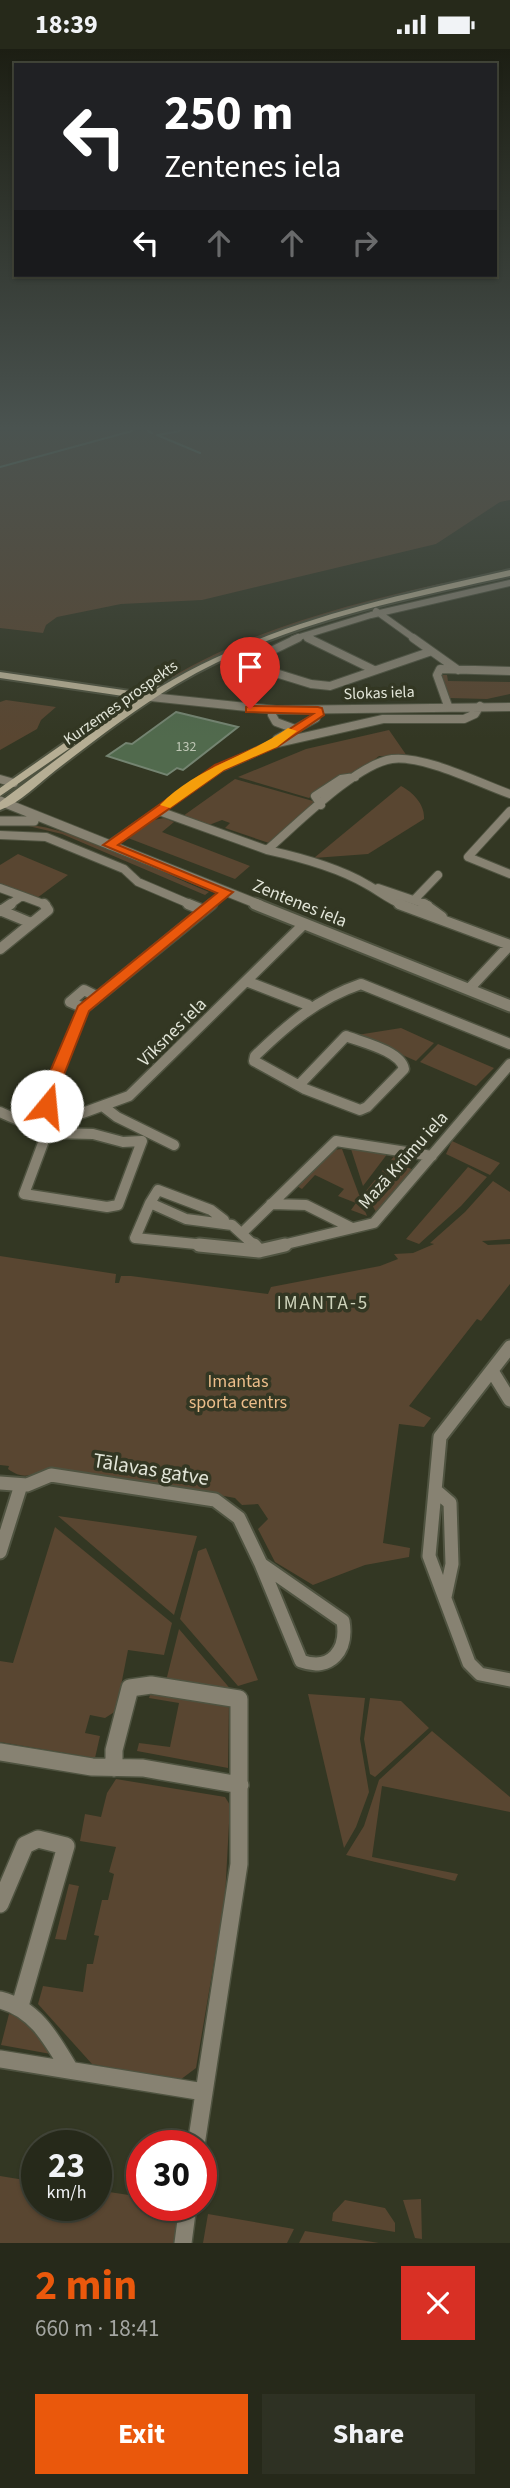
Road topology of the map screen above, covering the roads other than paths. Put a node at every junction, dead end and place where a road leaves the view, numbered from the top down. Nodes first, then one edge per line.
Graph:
1 (510, 565) edge
2 (510, 573) edge
3 (510, 583) edge
4 (501, 585) junction
5 (510, 591) edge
6 (368, 605) junction
7 (378, 613) junction
8 (306, 636) junction
9 (425, 653) junction
10 (440, 669) junction
11 (374, 670) junction
12 (458, 670) junction
13 (510, 670) edge
14 (0, 675) edge
15 (138, 695) junction
16 (152, 697) junction
17 (448, 706) junction
18 (480, 706) junction
19 (510, 707) edge
20 (318, 710) junction
21 (272, 715) dead end
22 (295, 729) junction
23 (273, 744) junction
24 (0, 779) edge
25 (14, 783) junction
26 (510, 794) edge
27 (1, 801) edge
28 (159, 811) junction
29 (510, 811) edge
30 (0, 821) edge
31 (57, 824) junction
32 (0, 835) edge
33 (109, 845) junction
34 (267, 850) junction
35 (510, 874) edge
36 (438, 875) dead end
37 (365, 883) junction
38 (0, 888) edge
39 (226, 892) junction
40 (22, 896) junction
41 (414, 900) junction
42 (203, 910) junction
43 (1, 911) edge
44 (31, 923) junction
45 (449, 923) junction
46 (303, 924) junction
47 (510, 945) edge
48 (0, 949) edge
49 (246, 981) junction
50 (468, 989) junction
51 (96, 996) junction
52 (308, 1005) junction
53 (510, 1006) edge
54 (84, 1008) junction
55 (510, 1044) edge
56 (510, 1064) edge
57 (300, 1084) junction
58 (104, 1107) junction
59 (0, 1112) edge
60 (66, 1116) junction
61 (142, 1141) joint
62 (174, 1145) dead end
63 (432, 1156) junction
64 (150, 1203) junction
65 (271, 1204) junction
66 (225, 1221) junction
67 (352, 1228) junction
68 (244, 1231) junction
69 (259, 1251) junction
70 (510, 1347) edge
71 (492, 1371) junction
72 (510, 1400) edge
73 (0, 1483) edge
74 (21, 1485) junction
75 (435, 1490) junction
76 (0, 1552) edge
77 (262, 1564) junction
78 (445, 1597) junction
79 (510, 1680) edge
80 (0, 1752) edge
81 (114, 1768) junction
82 (240, 1785) junction
83 (0, 1904) edge
84 (0, 2000) edge
85 (20, 2006) junction
86 (0, 2059) edge
87 (70, 2070) junction
88 (205, 2092) junction
89 (199, 2130) edge
90 (186, 2221) edge
91 (183, 2243) edge

1 - 15 main road, Kurzemes prospekts
2 - 6 main road, Kurzemes prospekts
3 - 4 street
4 - 5 street
4 - 7 street
6 - 7 street
6 - 16 main road, Kurzemes prospekts
7 - 8 street
7 - 9 street
8 - 11 street
8 - 11 street
9 - 10 street
9 - 11 street
9 - 12 street
10 - 12 street
10 - 17 street
12 - 13 street
14 - 15 main road, Slokas iela
15 - 16 main road, Slokas iela
15 - 25 main road, Kurzemes prospekts
16 - 20 street, Slokas iela
16 - 27 main road, Kurzemes prospekts
17 - 18 street, Slokas iela
17 - 20 street, Slokas iela
18 - 19 street, Slokas iela
18 - 23 street
20 - 22 street
21 - 22 street
22 - 23 street
23 - 28 street
24 - 25 street
25 - 27 main road, Kurzemes prospekts
26 - 34 street
27 - 31 street, Zentenes iela
28 - 33 street
28 - 34 street
29 - 35 street
30 - 31 street
31 - 33 street, Zentenes iela
32 - 42 street
33 - 39 street, Zentenes iela
34 - 37 street
36 - 41 street
37 - 41 street
37 - 45 street
38 - 40 street
39 - 42 street
39 - 46 street, Zentenes iela
40 - 43 street
40 - 44 street
41 - 45 street
42 - 51 street
43 - 44 street
44 - 48 street
45 - 47 street
46 - 49 street, Vīksnes iela
46 - 50 street, Zentenes iela
47 - 50 street
49 - 52 street
49 - 58 street, Vīksnes iela
50 - 53 street, Zentenes iela
51 - 54 street
51 - 54 street
52 - 55 street
52 - 57 street
54 - 60 street
56 - 63 street, Mazā Krūmu iela
57 - 57 street
58 - 60 street, Vīksnes iela
58 - 62 street
59 - 60 street, Vīksnes iela
61 - 61 street
63 - 65 street
63 - 67 street, Mazā Krūmu iela
64 - 66 street
64 - 66 street
64 - 69 street, Mazā Krūmu iela
65 - 67 street
65 - 68 street
66 - 68 street
67 - 69 street, Mazā Krūmu iela
68 - 69 street
70 - 71 street
71 - 72 street
71 - 75 street
73 - 74 street, Tālavas gatve
74 - 76 street
74 - 77 street, Tālavas gatve
75 - 78 street
75 - 78 street
77 - 77 street, Tālavas gatve
78 - 79 street
80 - 81 street
81 - 82 street
81 - 82 street
82 - 88 street
83 - 85 street
84 - 85 street
85 - 87 street
86 - 87 street
87 - 88 street
88 - 89 street
90 - 91 street

